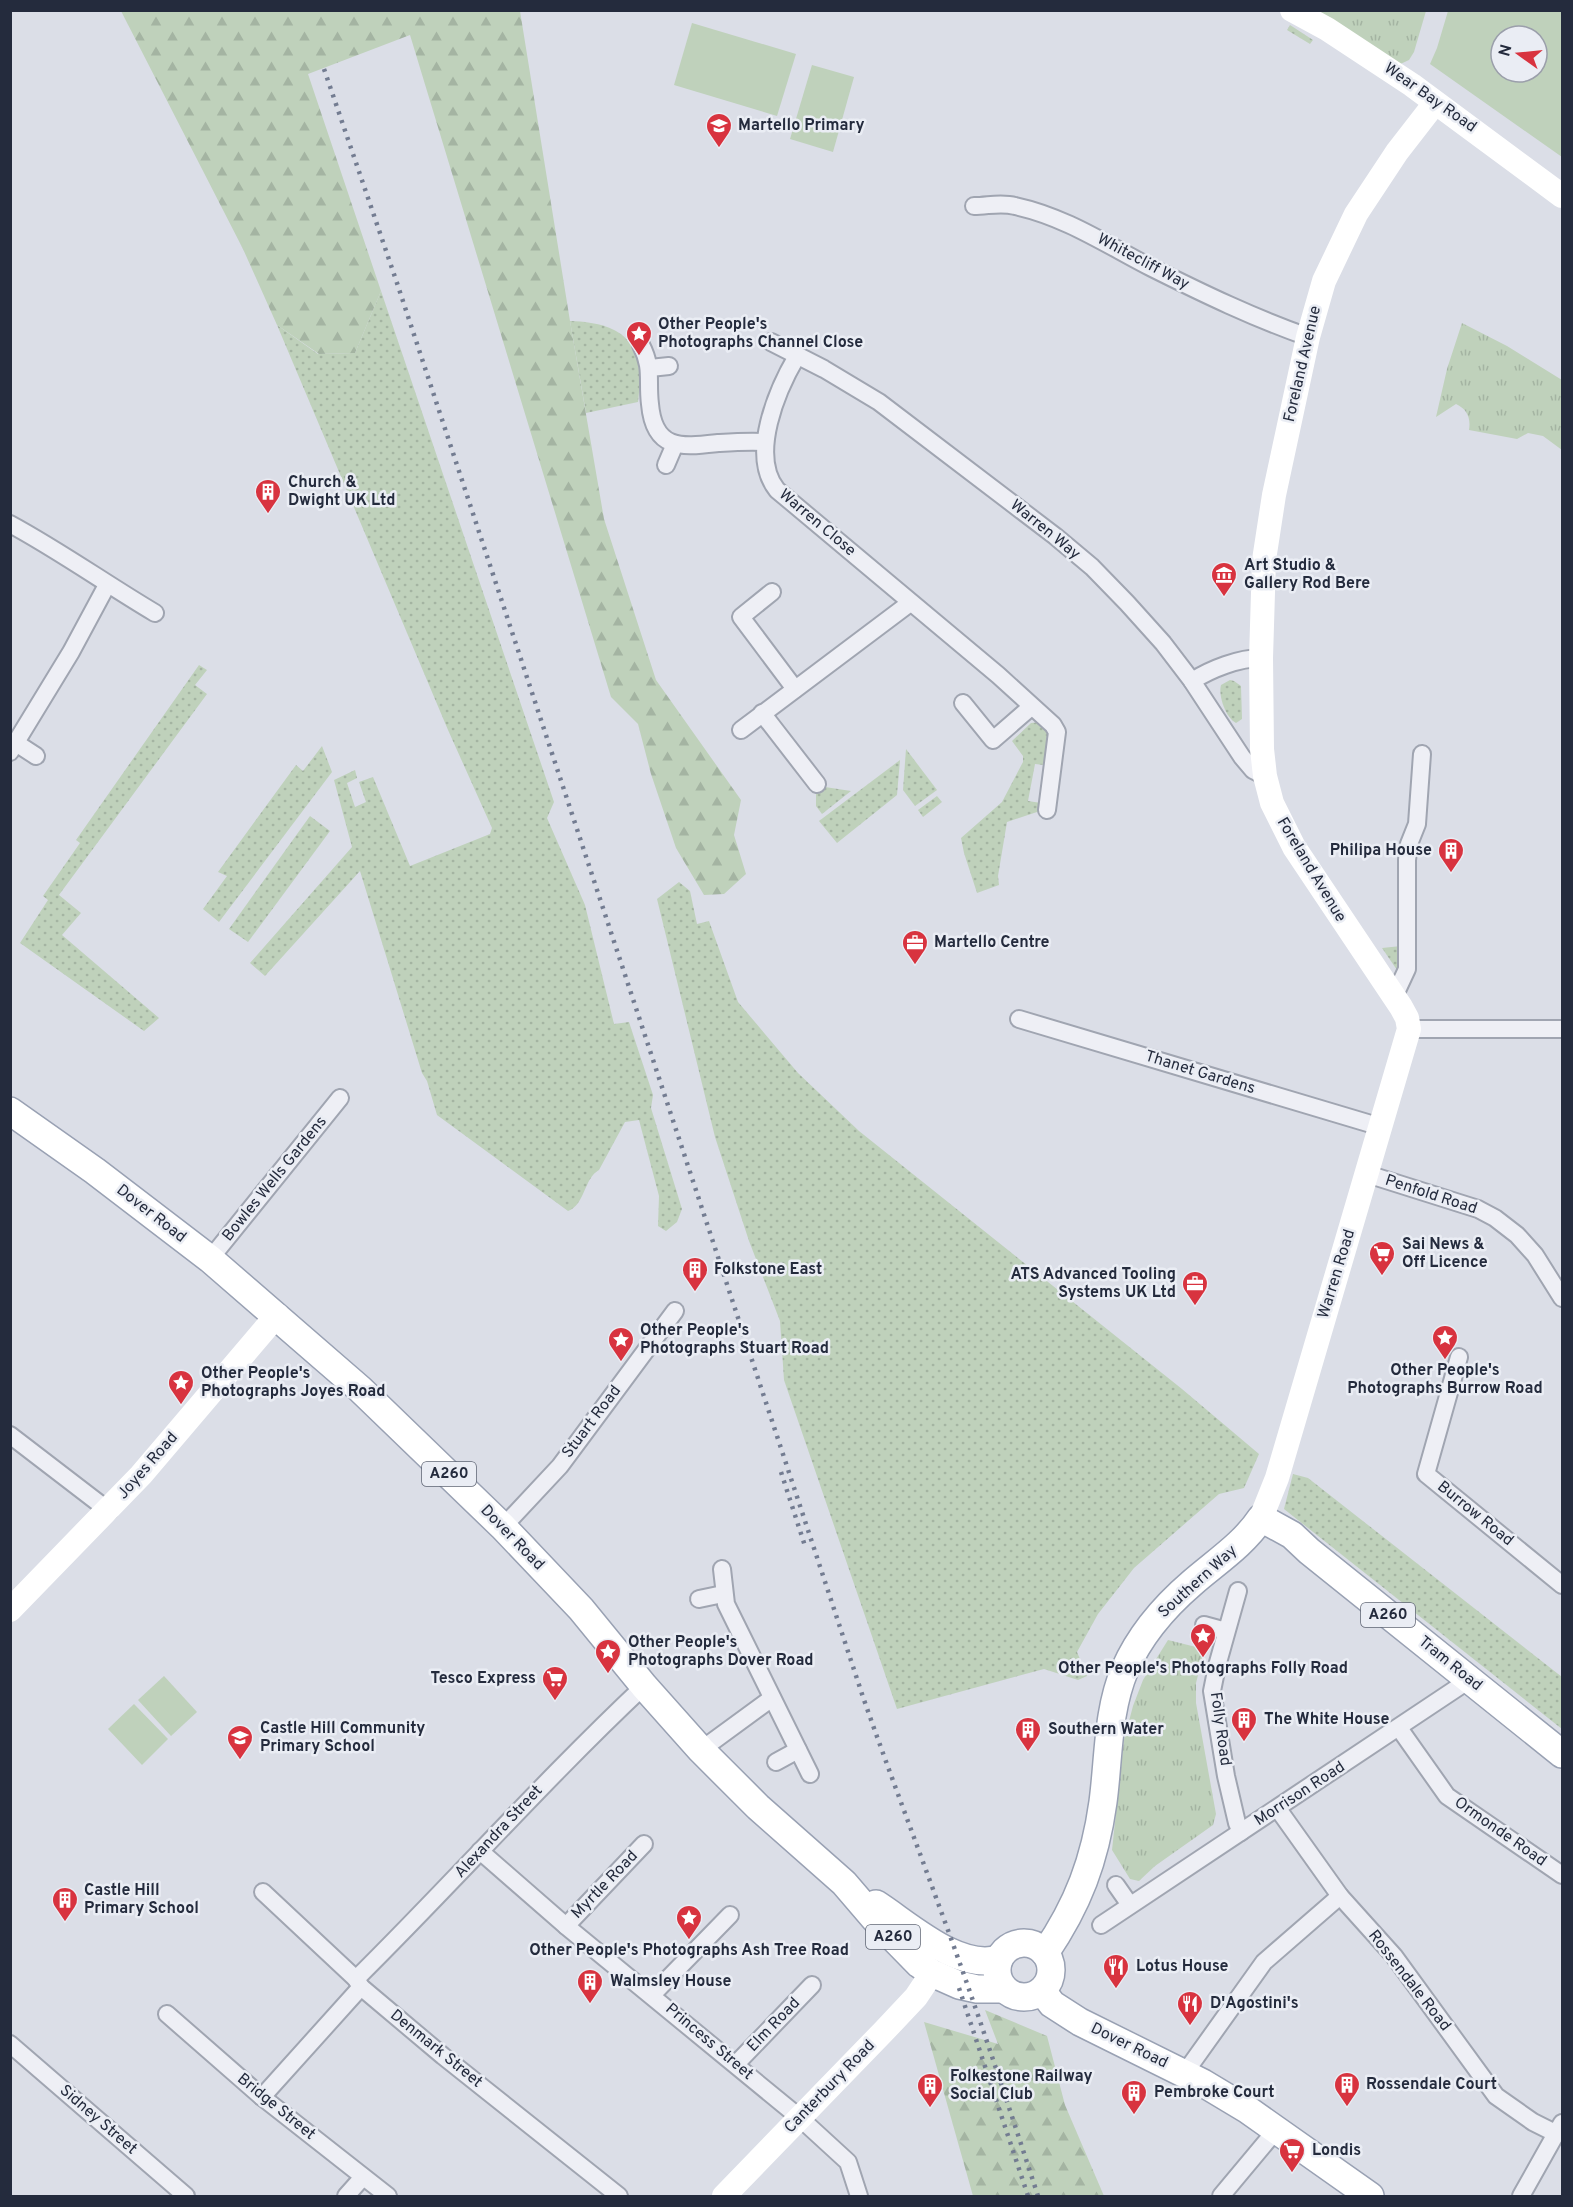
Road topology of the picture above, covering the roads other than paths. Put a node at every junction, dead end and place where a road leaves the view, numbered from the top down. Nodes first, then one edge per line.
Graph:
1 (1292, 10) edge
2 (1436, 103) junction
3 (1563, 196) edge
4 (974, 206) dead end
5 (1308, 337) junction
6 (771, 342) dead end
7 (640, 345) dead end
8 (798, 356) junction
9 (669, 366) dead end
10 (650, 368) junction
11 (765, 442) junction
12 (675, 444) junction
13 (666, 465) dead end
14 (10, 524) edge
15 (107, 585) junction
16 (772, 592) dead end
17 (910, 603) junction
18 (155, 613) dead end
19 (1262, 658) junction
20 (1192, 681) junction
21 (795, 689) junction
22 (963, 703) dead end
23 (1031, 707) junction
24 (762, 713) junction
25 (741, 730) dead end
26 (13, 748) edge
27 (1422, 754) dead end
28 (36, 756) dead end
29 (1265, 776) junction
30 (817, 784) dead end
31 (1047, 810) dead end
32 (1394, 997) junction
33 (1019, 1019) dead end
34 (1408, 1029) junction
35 (1563, 1029) edge
36 (340, 1098) dead end
37 (10, 1111) edge
38 (1381, 1127) junction
39 (1367, 1174) junction
40 (210, 1259) junction
41 (1563, 1298) edge
42 (675, 1311) dead end
43 (277, 1315) junction
44 (1459, 1357) dead end
45 (10, 1434) edge
46 (109, 1510) junction
47 (1261, 1518) junction
48 (502, 1527) junction
49 (1238, 1545) junction
50 (1309, 1551) junction
51 (722, 1569) dead end
52 (1563, 1585) edge
53 (1238, 1591) dead end
54 (723, 1594) junction
55 (699, 1599) dead end
56 (10, 1610) edge
57 (1204, 1625) dead end
58 (1226, 1631) junction
59 (1468, 1678) junction
60 (644, 1686) junction
61 (772, 1698) junction
62 (1400, 1728) junction
63 (701, 1750) junction
64 (798, 1750) junction
65 (1563, 1754) edge
66 (776, 1762) dead end
67 (810, 1774) dead end
68 (1278, 1809) junction
69 (1241, 1832) junction
70 (645, 1844) dead end
71 (480, 1851) junction
72 (1563, 1875) edge
73 (844, 1884) junction
74 (1116, 1885) dead end
75 (263, 1892) dead end
76 (1340, 1896) junction
77 (1130, 1905) junction
78 (730, 1915) dead end
79 (1101, 1924) dead end
80 (566, 1926) junction
81 (1045, 1953) junction
82 (999, 1959) junction
83 (932, 1973) junction
84 (358, 1983) junction
85 (812, 1985) dead end
86 (1004, 1989) junction
87 (1042, 1991) junction
88 (652, 1995) junction
89 (167, 2014) dead end
90 (10, 2044) edge
91 (736, 2064) junction
92 (1184, 2074) junction
93 (262, 2097) junction
94 (800, 2118) junction
95 (1277, 2129) junction
96 (1560, 2129) edge
97 (363, 2176) junction
98 (186, 2196) edge
99 (346, 2196) edge
100 (388, 2196) edge
101 (619, 2196) edge
102 (724, 2196) edge
103 (859, 2196) edge
104 (1221, 2196) edge
105 (1370, 2196) edge
106 (1521, 2196) edge

1 - 2 street, Wear Bay Road
2 - 3 street, Wear Bay Road
2 - 5 street, Foreland Avenue
4 - 5 street, Whitecliff Way
5 - 19 street, Foreland Avenue
6 - 8 street, Warren Way
7 - 10 street
8 - 11 street, Warren Close
8 - 20 street, Warren Way
9 - 10 street
10 - 12 street
11 - 12 street
11 - 17 street, Warren Close
12 - 13 street
14 - 15 street
15 - 18 street
15 - 26 street
16 - 21 street
17 - 21 street
17 - 23 street, Warren Close
19 - 20 street
19 - 29 street, Foreland Avenue
20 - 29 street, Warren Way
21 - 24 street
22 - 23 street
23 - 31 street, Warren Close
24 - 25 street
24 - 30 street
26 - 28 street
27 - 32 street
29 - 32 street, Foreland Avenue
32 - 34 street, Foreland Avenue
33 - 38 street, Thanet Gardens
34 - 35 street
34 - 38 street, Warren Road
36 - 40 street, Bowles Wells Gardens
37 - 40 main road, Dover Road / A260
38 - 39 street, Warren Road
39 - 41 street, Penfold Road
39 - 47 street, Warren Road
40 - 43 main road, Dover Road / A260
42 - 48 street, Stuart Road
43 - 46 street, Joyes Road
43 - 48 main road, Dover Road / A260
44 - 52 street, Burrow Road
45 - 46 street
46 - 56 street, Joyes Road
47 - 49 main road, Southern Way
47 - 50 main road, Tram Road / A260
48 - 60 main road, Dover Road / A260
49 - 50 main road, Tram Road / A260
49 - 81 main road, Southern Way
50 - 59 main road, Tram Road / A260
51 - 54 street
53 - 58 street, Folly Road
54 - 55 street
54 - 61 street
57 - 58 street
58 - 69 street, Folly Road
59 - 62 street, Morrison Road
59 - 65 main road, Tram Road / A260
60 - 63 main road, Dover Road / A260
60 - 71 street, Alexandra Street
61 - 63 street
61 - 64 street
62 - 68 street, Morrison Road
62 - 72 street, Ormonde Road
63 - 73 main road, Dover Road / A260
64 - 66 street
64 - 67 street
68 - 69 street, Morrison Road
68 - 76 street, Rossendale Road
69 - 77 street, Morrison Road
70 - 80 street, Myrtle Road
71 - 80 street, Princess Street
71 - 84 street, Alexandra Street
73 - 82 main road, Dover Road / A260
73 - 83 main road, Dover Road / A260
74 - 77 street
75 - 84 street, Denmark Street
76 - 92 street
76 - 96 street, Rossendale Road
77 - 79 street, Morrison Road
78 - 88 street
80 - 88 street, Princess Street
81 - 82 main road
81 - 87 main road
82 - 86 main road
83 - 86 main road, Dover Road / A260
83 - 94 street, Canterbury Road
84 - 93 street, Alexandra Street
84 - 101 street, Denmark Street
85 - 91 street, Elm Road
86 - 87 main road
87 - 92 main road, Dover Road
88 - 91 street, Princess Street
89 - 93 street, Bridge Street
90 - 98 street, Sidney Street
91 - 94 street, Princess Street
92 - 95 main road, Dover Road
93 - 97 street, Bridge Street
94 - 102 street, Canterbury Road
94 - 103 street, Princess Street
95 - 104 street
95 - 105 main road, Dover Road
96 - 106 street
97 - 99 street
97 - 100 street, Bridge Street

